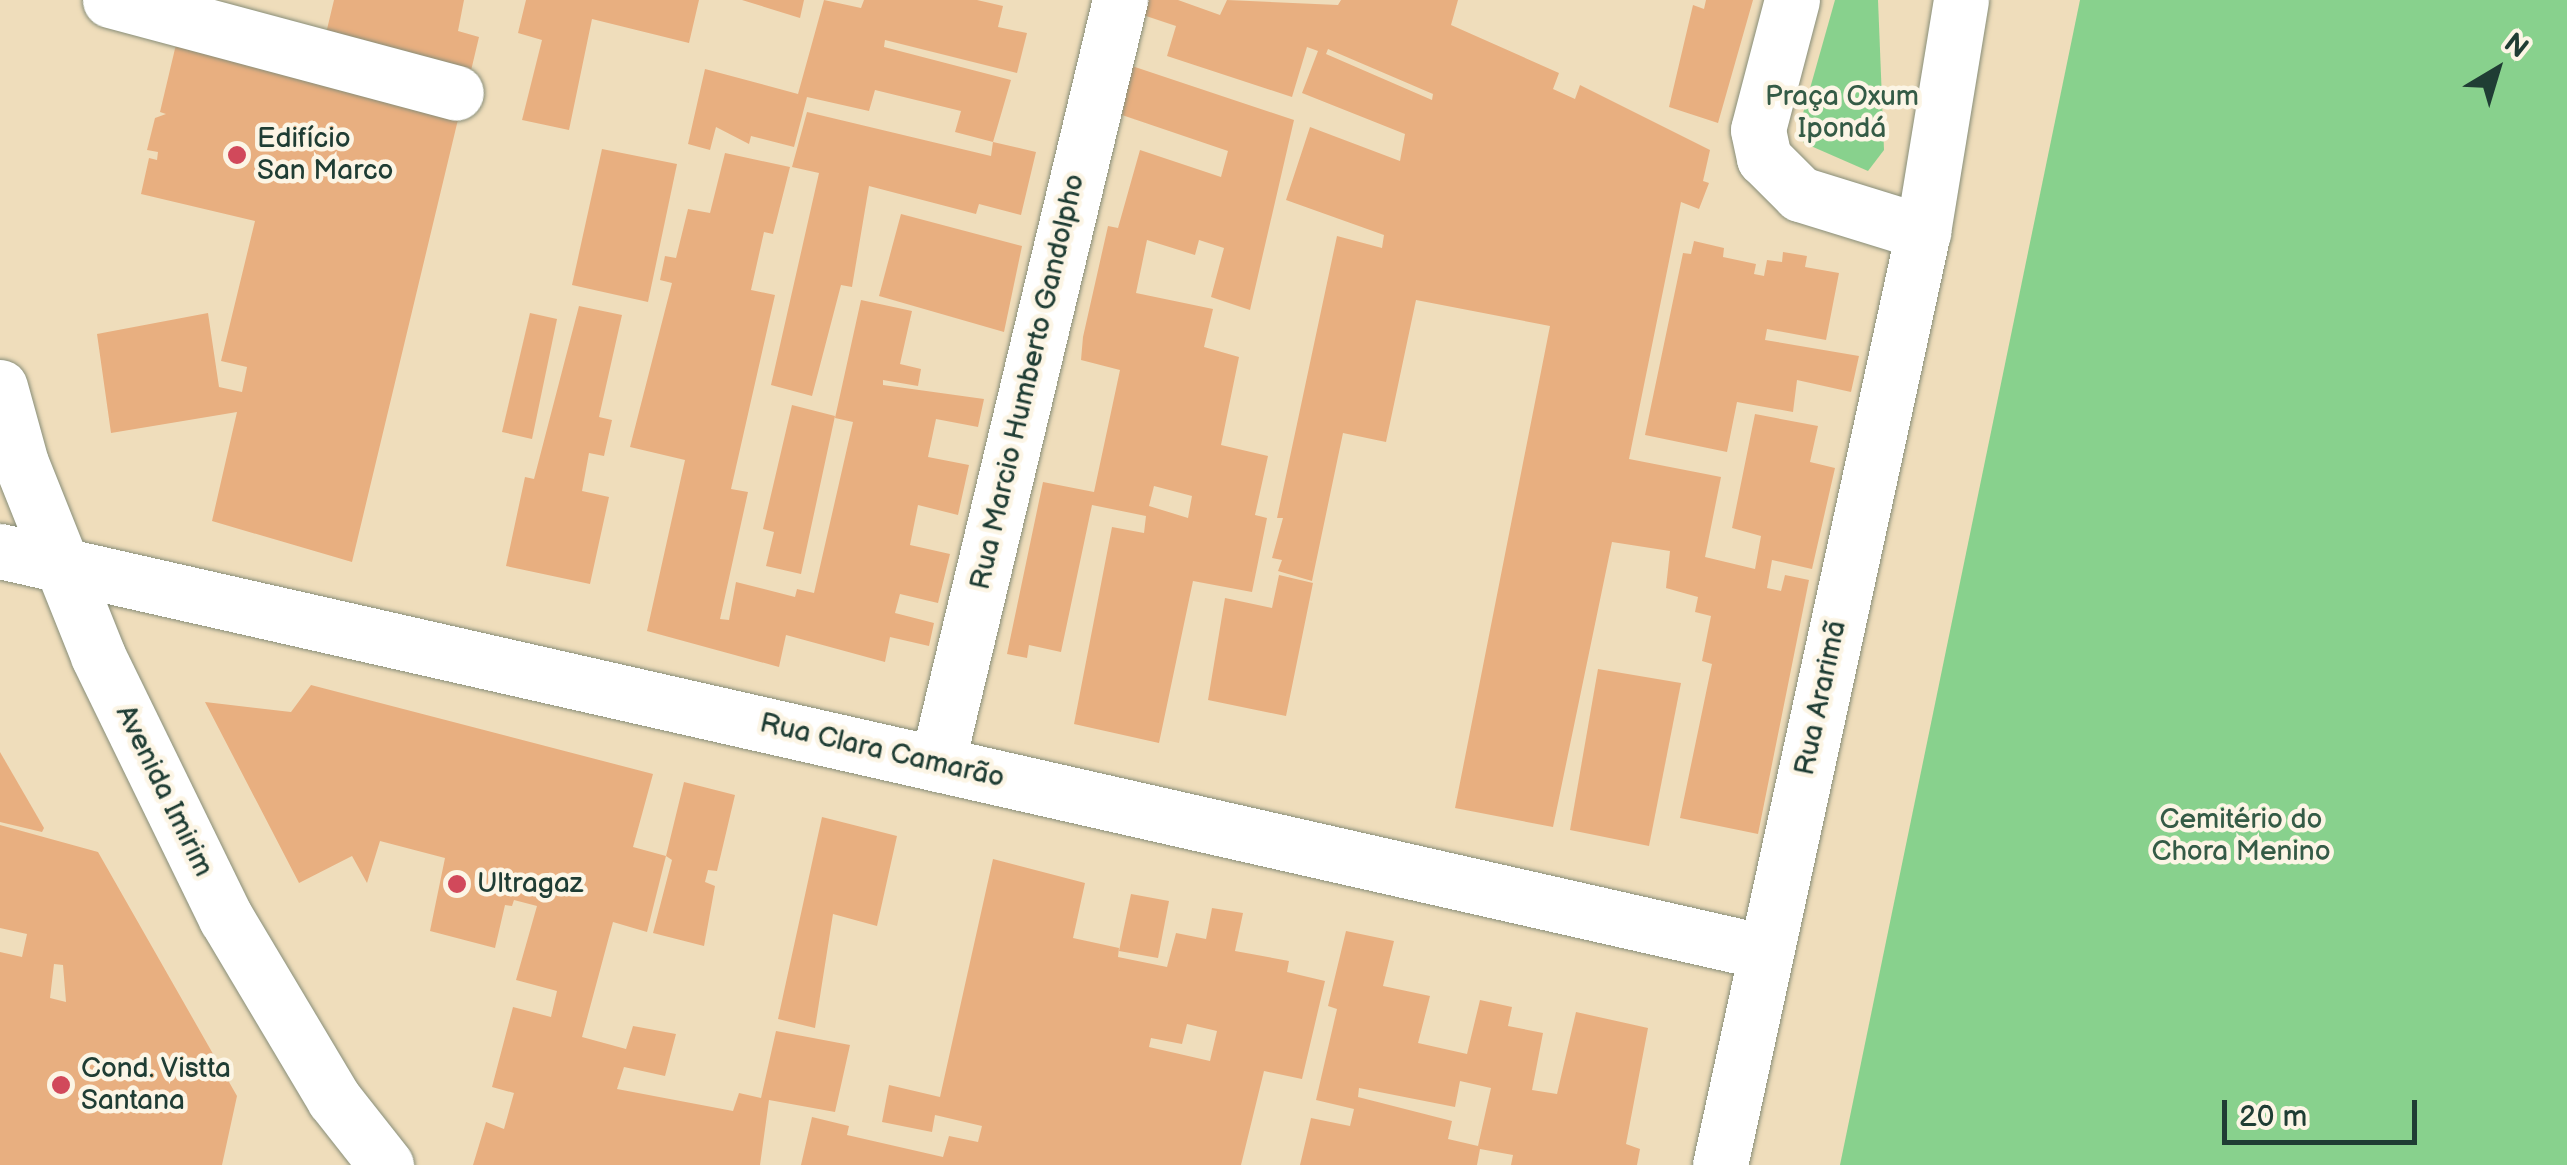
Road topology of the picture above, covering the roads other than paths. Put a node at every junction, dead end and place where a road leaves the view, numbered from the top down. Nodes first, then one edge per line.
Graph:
1 (110, 0) edge
2 (1120, 0) edge
3 (1792, 0) edge
4 (1962, 0) edge
5 (456, 92) dead end
6 (1923, 232) junction
7 (0, 388) edge
8 (0, 550) edge
9 (62, 564) junction
10 (937, 764) junction
11 (1765, 952) junction
12 (386, 1165) edge
13 (1720, 1165) edge

1 - 5 street
2 - 10 street, Rua Marcio Humberto Gandolpho
3 - 6 street
4 - 6 street, Rua Ararimã
6 - 11 street, Rua Ararimã
7 - 9 street, Avenida Imirim
8 - 9 street, Rua Clara Camarão
9 - 10 street, Rua Clara Camarão
9 - 12 street, Avenida Imirim
10 - 11 street, Rua Clara Camarão
11 - 13 street, Rua Ararimã

